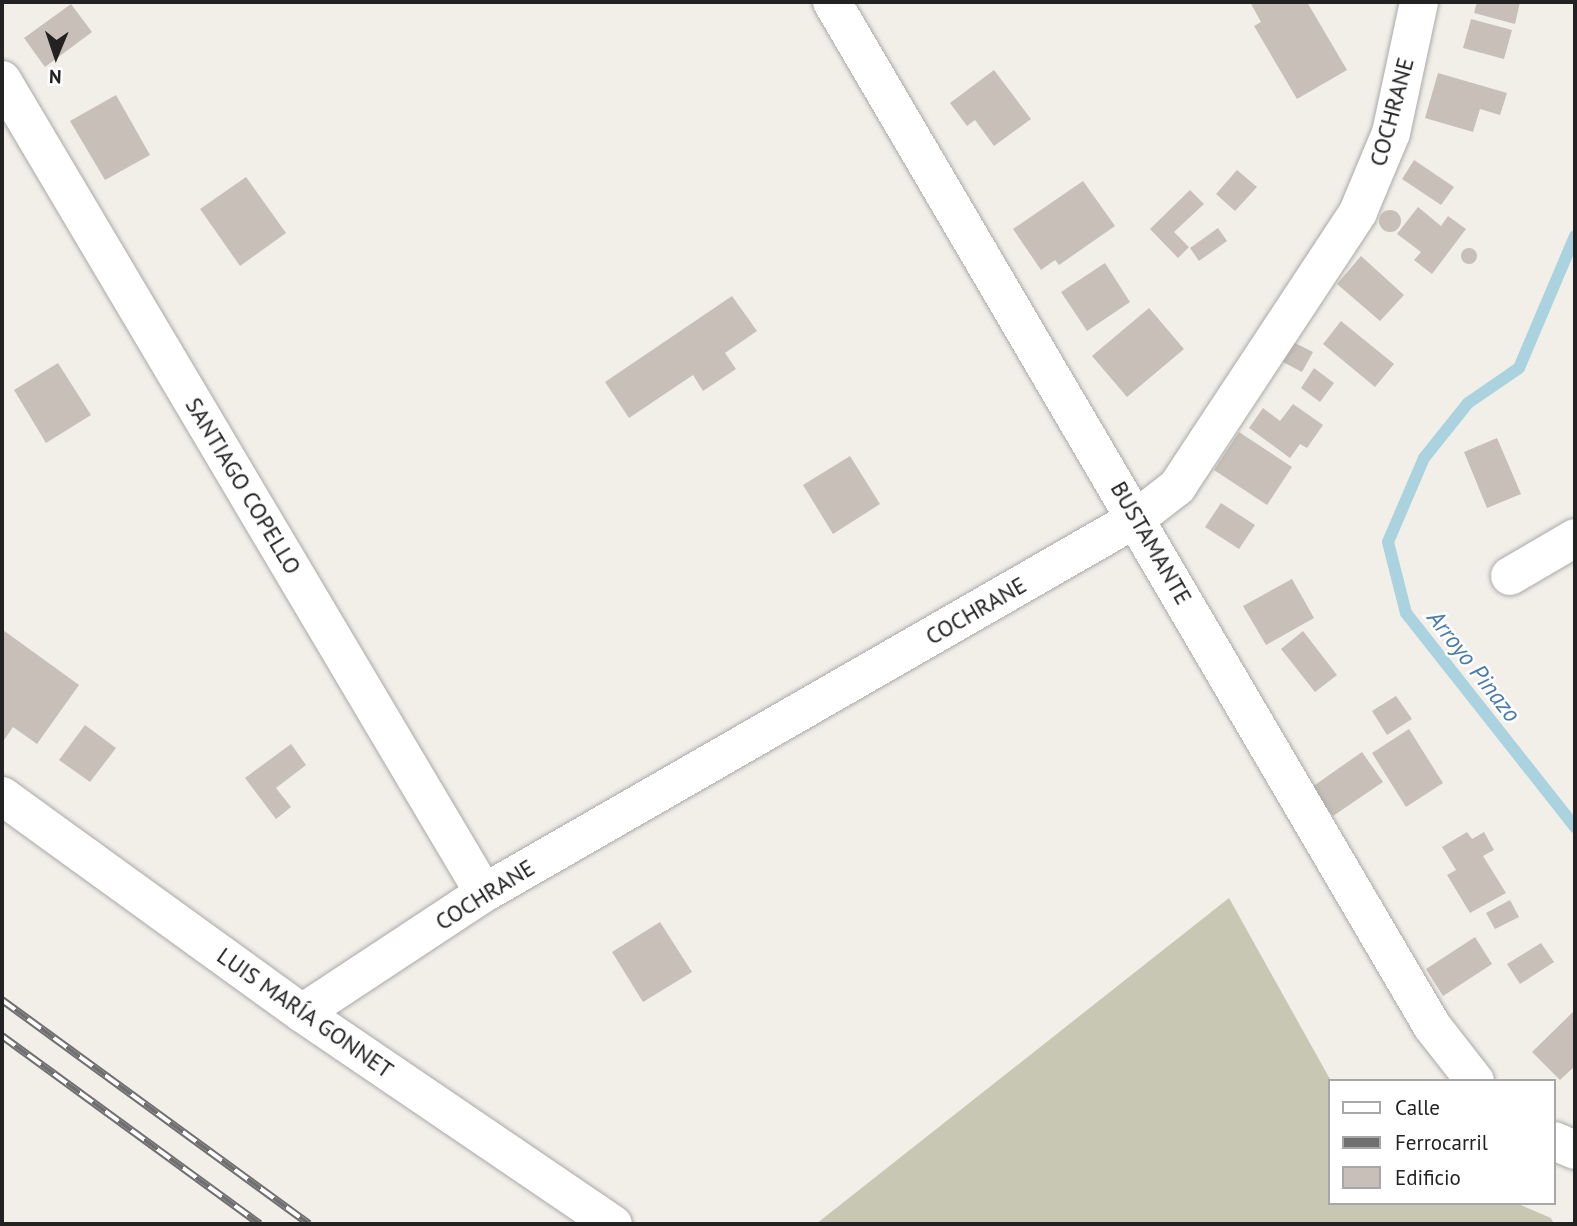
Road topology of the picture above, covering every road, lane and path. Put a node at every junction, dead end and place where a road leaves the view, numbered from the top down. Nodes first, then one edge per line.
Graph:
1 (832, 2) edge
2 (1419, 2) edge
3 (2, 80) edge
4 (1137, 519) junction
5 (1575, 538) edge
6 (1510, 576) dead end
7 (2, 796) edge
8 (484, 893) junction
9 (302, 1013) junction
10 (1473, 1079) edge
11 (1556, 1141) edge
12 (1575, 1150) edge
13 (613, 1224) edge

1 - 4 street, BUSTAMANTE
2 - 4 street, COCHRANE
3 - 8 street, SANTIAGO COPELLO
4 - 8 street, COCHRANE
4 - 10 street, BUSTAMANTE
5 - 6 street
7 - 9 street, LUIS MARÍA GONNET
8 - 9 street, COCHRANE
9 - 13 street, LUIS MARÍA GONNET
11 - 12 street

